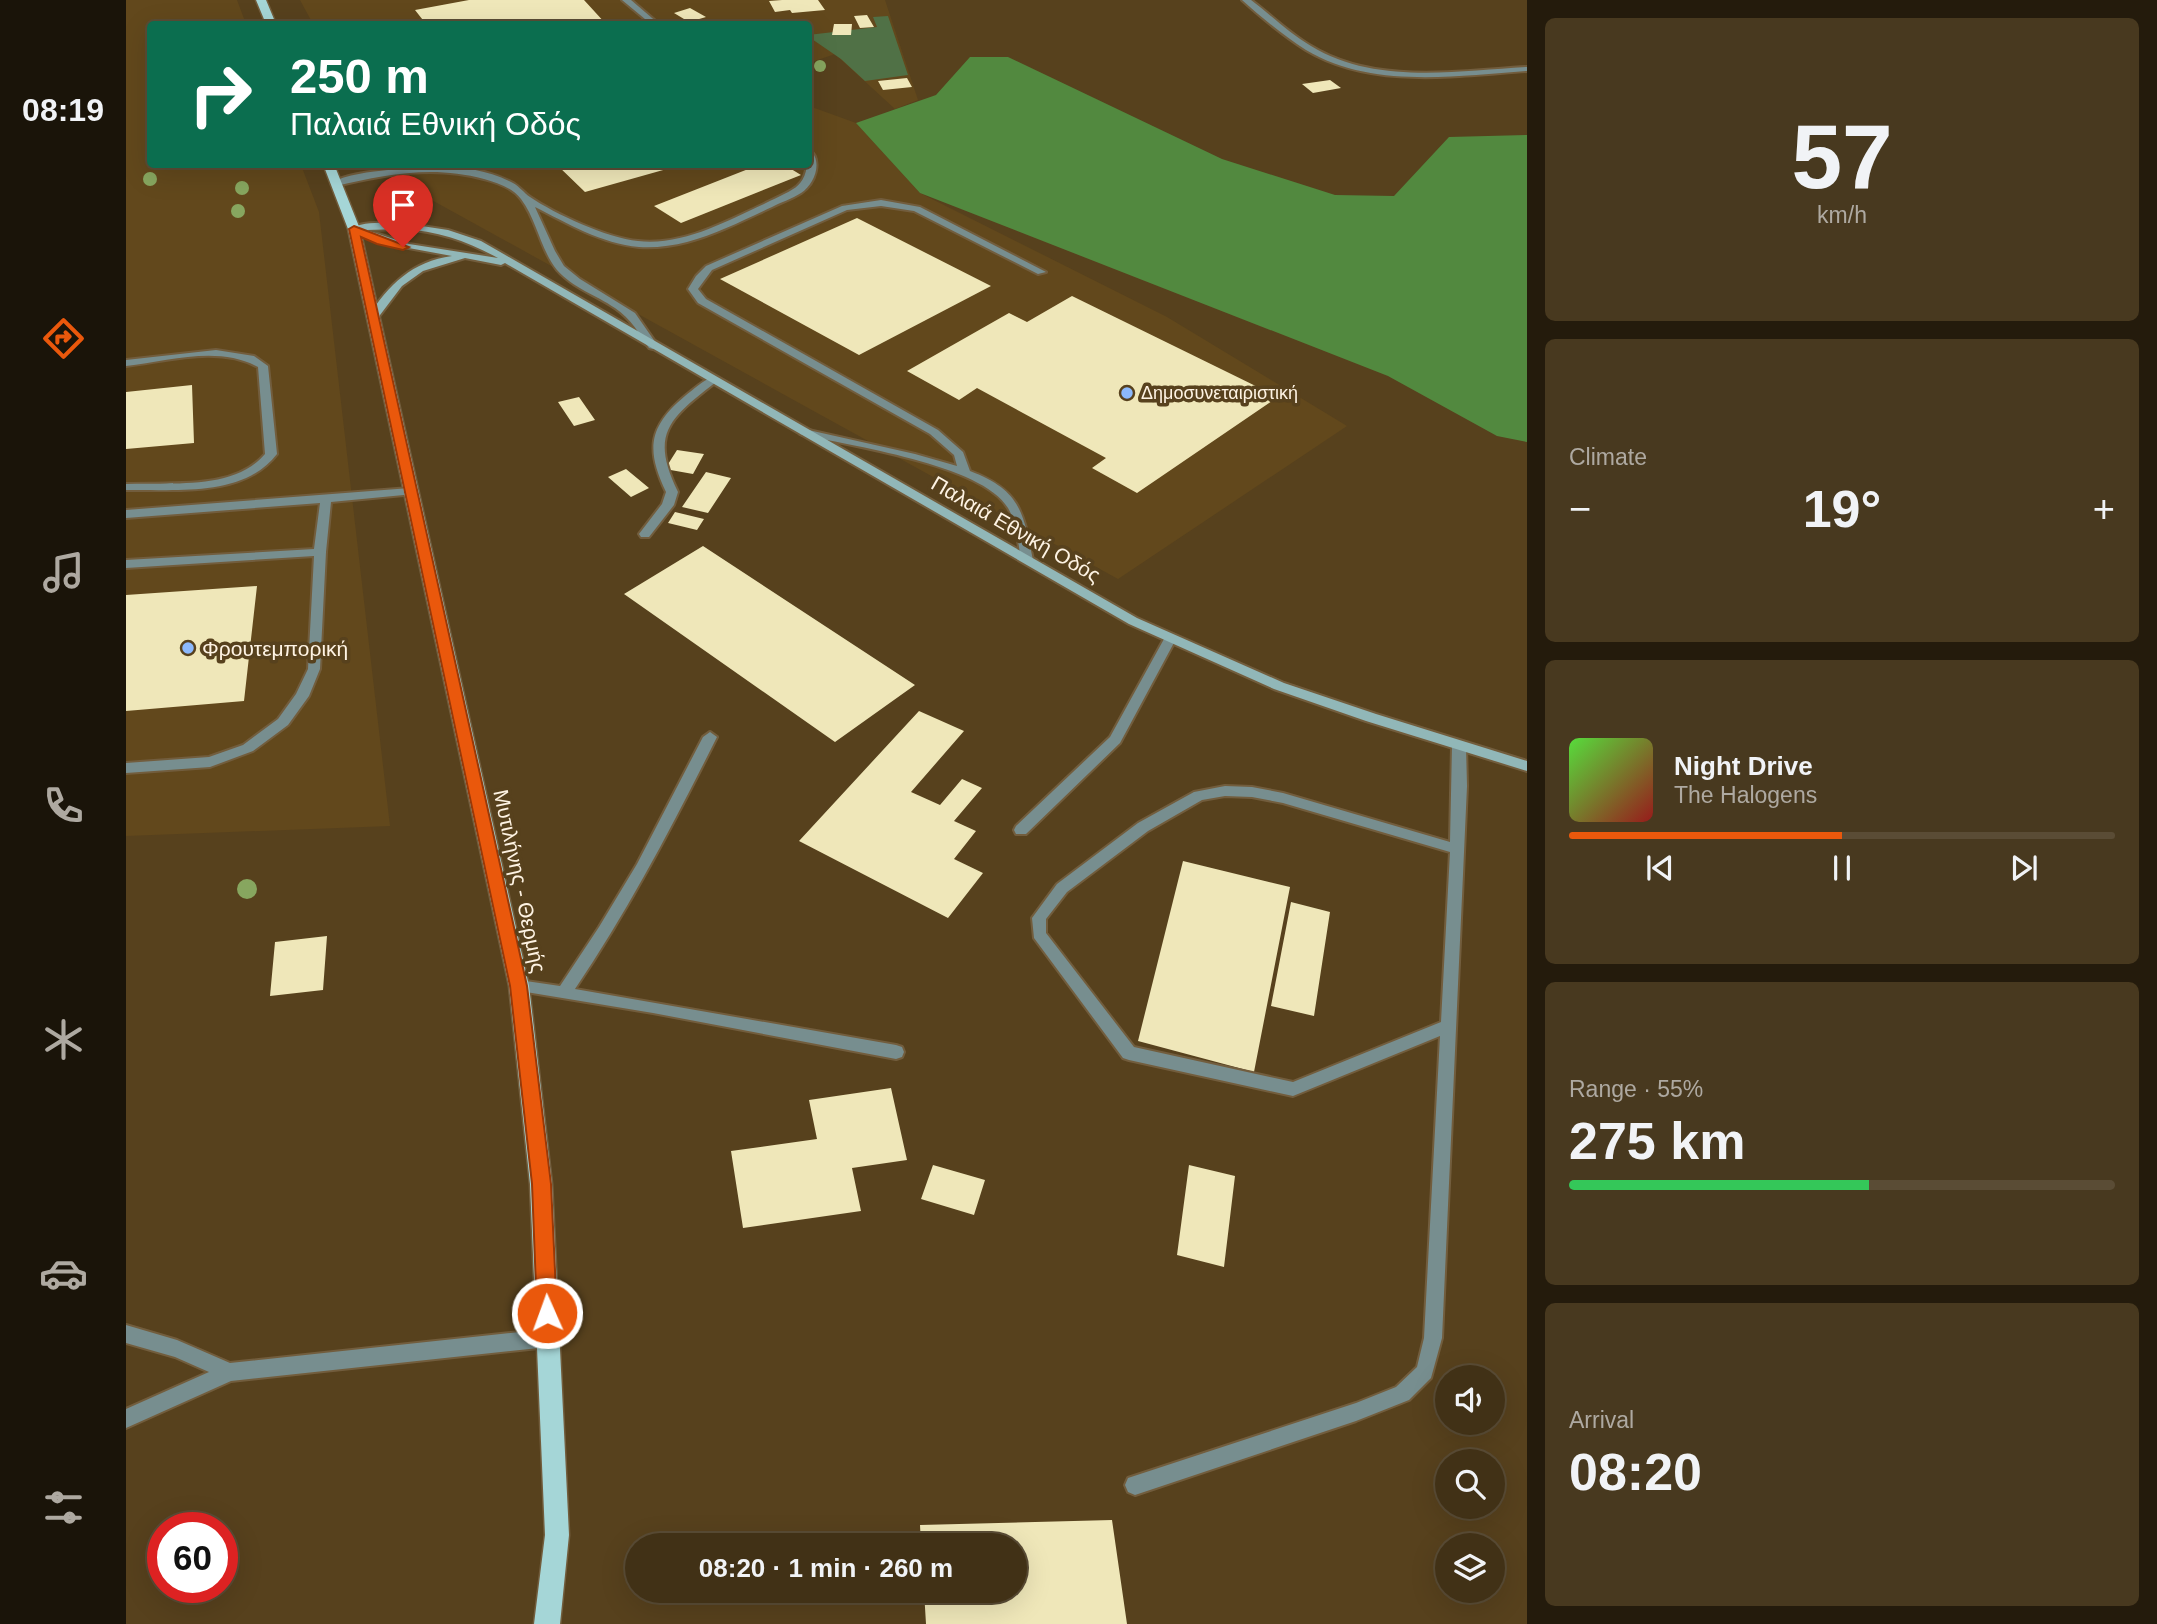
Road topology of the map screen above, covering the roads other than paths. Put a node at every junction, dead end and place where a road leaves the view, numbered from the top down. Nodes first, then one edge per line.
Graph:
1 (261, 0) edge
2 (626, 0) edge
3 (1246, 0) edge
4 (270, 21) edge
5 (651, 21) edge
6 (1527, 69) edge
7 (812, 166) edge
8 (329, 168) edge
9 (397, 168) edge
10 (441, 168) edge
11 (335, 183) junction
12 (525, 198) junction
13 (354, 229) junction
14 (479, 257) junction
15 (513, 265) junction
16 (1041, 272) dead end
17 (373, 317) junction
18 (653, 346) junction
19 (126, 363) edge
20 (712, 380) junction
21 (804, 432) junction
22 (964, 471) junction
23 (126, 487) edge
24 (410, 492) junction
25 (326, 498) junction
26 (126, 514) edge
27 (645, 534) dead end
28 (320, 552) junction
29 (1027, 560) junction
30 (126, 564) edge
31 (1170, 639) junction
32 (709, 737) dead end
33 (1460, 746) junction
34 (1527, 765) edge
35 (126, 768) edge
36 (1021, 830) dead end
37 (1457, 849) junction
38 (519, 986) junction
39 (564, 993) junction
40 (1448, 1026) junction
41 (896, 1052) dead end
42 (126, 1334) edge
43 (548, 1338) junction
44 (230, 1372) junction
45 (126, 1419) edge
46 (1135, 1485) dead end
47 (547, 1624) edge

1 - 4 main road
2 - 5 street
3 - 6 street
7 - 12 street
8 - 11 main road, Μυτιλήνης - Θερμής
9 - 11 street
10 - 12 street
11 - 13 main road, Μυτιλήνης - Θερμής
12 - 18 street
13 - 14 main road, Παλαιά Εθνική Οδός
13 - 15 main road, Παλαιά Εθνική Οδός
13 - 17 main road, Μυτιλήνης - Θερμής
14 - 15 main road, Παλαιά Εθνική Οδός
14 - 17 main road
15 - 18 main road, Παλαιά Εθνική Οδός
16 - 22 street
17 - 24 main road, Μυτιλήνης - Θερμής
18 - 20 main road, Παλαιά Εθνική Οδός
19 - 23 street
20 - 21 main road, Παλαιά Εθνική Οδός
20 - 27 street
21 - 22 street
21 - 29 main road, Παλαιά Εθνική Οδός
22 - 29 street
24 - 25 street
24 - 38 main road, Μυτιλήνης - Θερμής
25 - 26 street
25 - 28 street
28 - 30 street
28 - 35 street
29 - 31 main road, Παλαιά Εθνική Οδός
31 - 33 main road, Παλαιά Εθνική Οδός
31 - 36 street
32 - 39 street
33 - 34 main road, Παλαιά Εθνική Οδός
33 - 37 street
37 - 40 street
37 - 40 street
38 - 39 street
38 - 43 main road, Μυτιλήνης - Θερμής
39 - 41 street
40 - 46 street
42 - 44 street
43 - 44 street
43 - 47 main road, Μυτιλήνης - Θερμής
44 - 45 street

